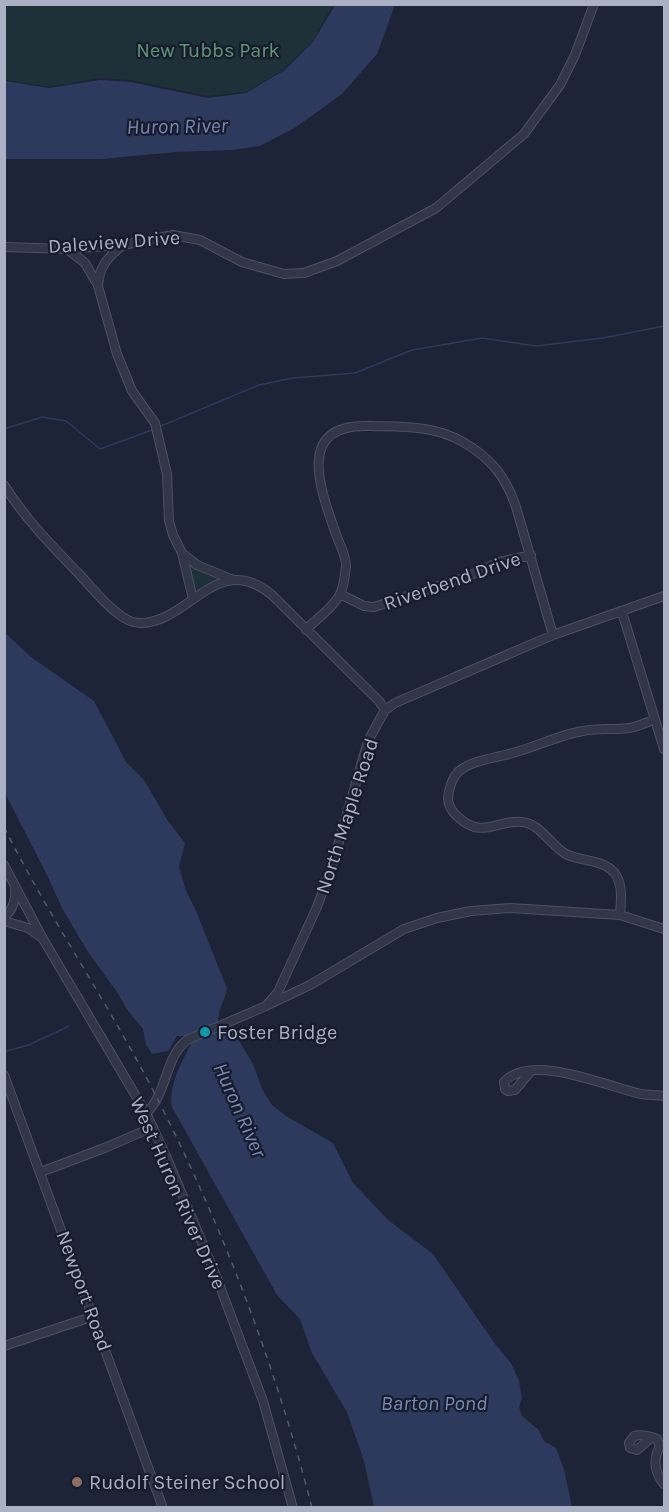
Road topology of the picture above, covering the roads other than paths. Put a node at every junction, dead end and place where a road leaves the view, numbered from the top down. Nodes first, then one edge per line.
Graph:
1 (594, 4) edge
2 (123, 245) junction
3 (4, 247) edge
4 (67, 249) junction
5 (98, 286) junction
6 (4, 485) edge
7 (182, 553) junction
8 (531, 555) junction
9 (231, 579) junction
10 (340, 594) junction
11 (664, 596) edge
12 (193, 599) junction
13 (622, 612) junction
14 (306, 630) junction
15 (553, 635) junction
16 (385, 710) junction
17 (655, 719) junction
18 (664, 750) edge
19 (4, 865) edge
20 (14, 882) junction
21 (620, 915) junction
22 (4, 919) edge
23 (664, 928) edge
24 (43, 939) junction
25 (266, 1006) junction
26 (531, 1071) dead end
27 (4, 1075) edge
28 (664, 1096) edge
29 (146, 1113) junction
30 (153, 1127) junction
31 (41, 1173) junction
32 (94, 1317) junction
33 (4, 1346) edge
34 (652, 1437) dead end
35 (664, 1484) edge
36 (163, 1508) edge
37 (293, 1508) edge

1 - 2 street, Daleview Drive
2 - 4 street, Daleview Drive
2 - 5 street
3 - 4 street, Daleview Drive
4 - 5 street
5 - 7 street
6 - 12 street
7 - 9 street
7 - 12 street
8 - 10 street, Riverbend Drive
8 - 10 street, Riverbend Drive
8 - 15 street, Riverbend Drive
9 - 12 street
9 - 14 street
10 - 14 street
11 - 13 street
13 - 15 street
13 - 17 street
14 - 16 street
15 - 16 street
16 - 25 street, North Maple Road
17 - 18 street
17 - 21 street
19 - 20 street, West Huron River Drive
20 - 22 street
20 - 24 street, West Huron River Drive
21 - 23 street
21 - 25 street
22 - 24 street
24 - 29 street, West Huron River Drive
25 - 29 street
26 - 28 street
27 - 31 street, Newport Road
29 - 30 street, West Huron River Drive
30 - 31 street
30 - 37 street, West Huron River Drive
31 - 32 street, Newport Road
32 - 33 street
32 - 36 street, Newport Road
34 - 35 street

